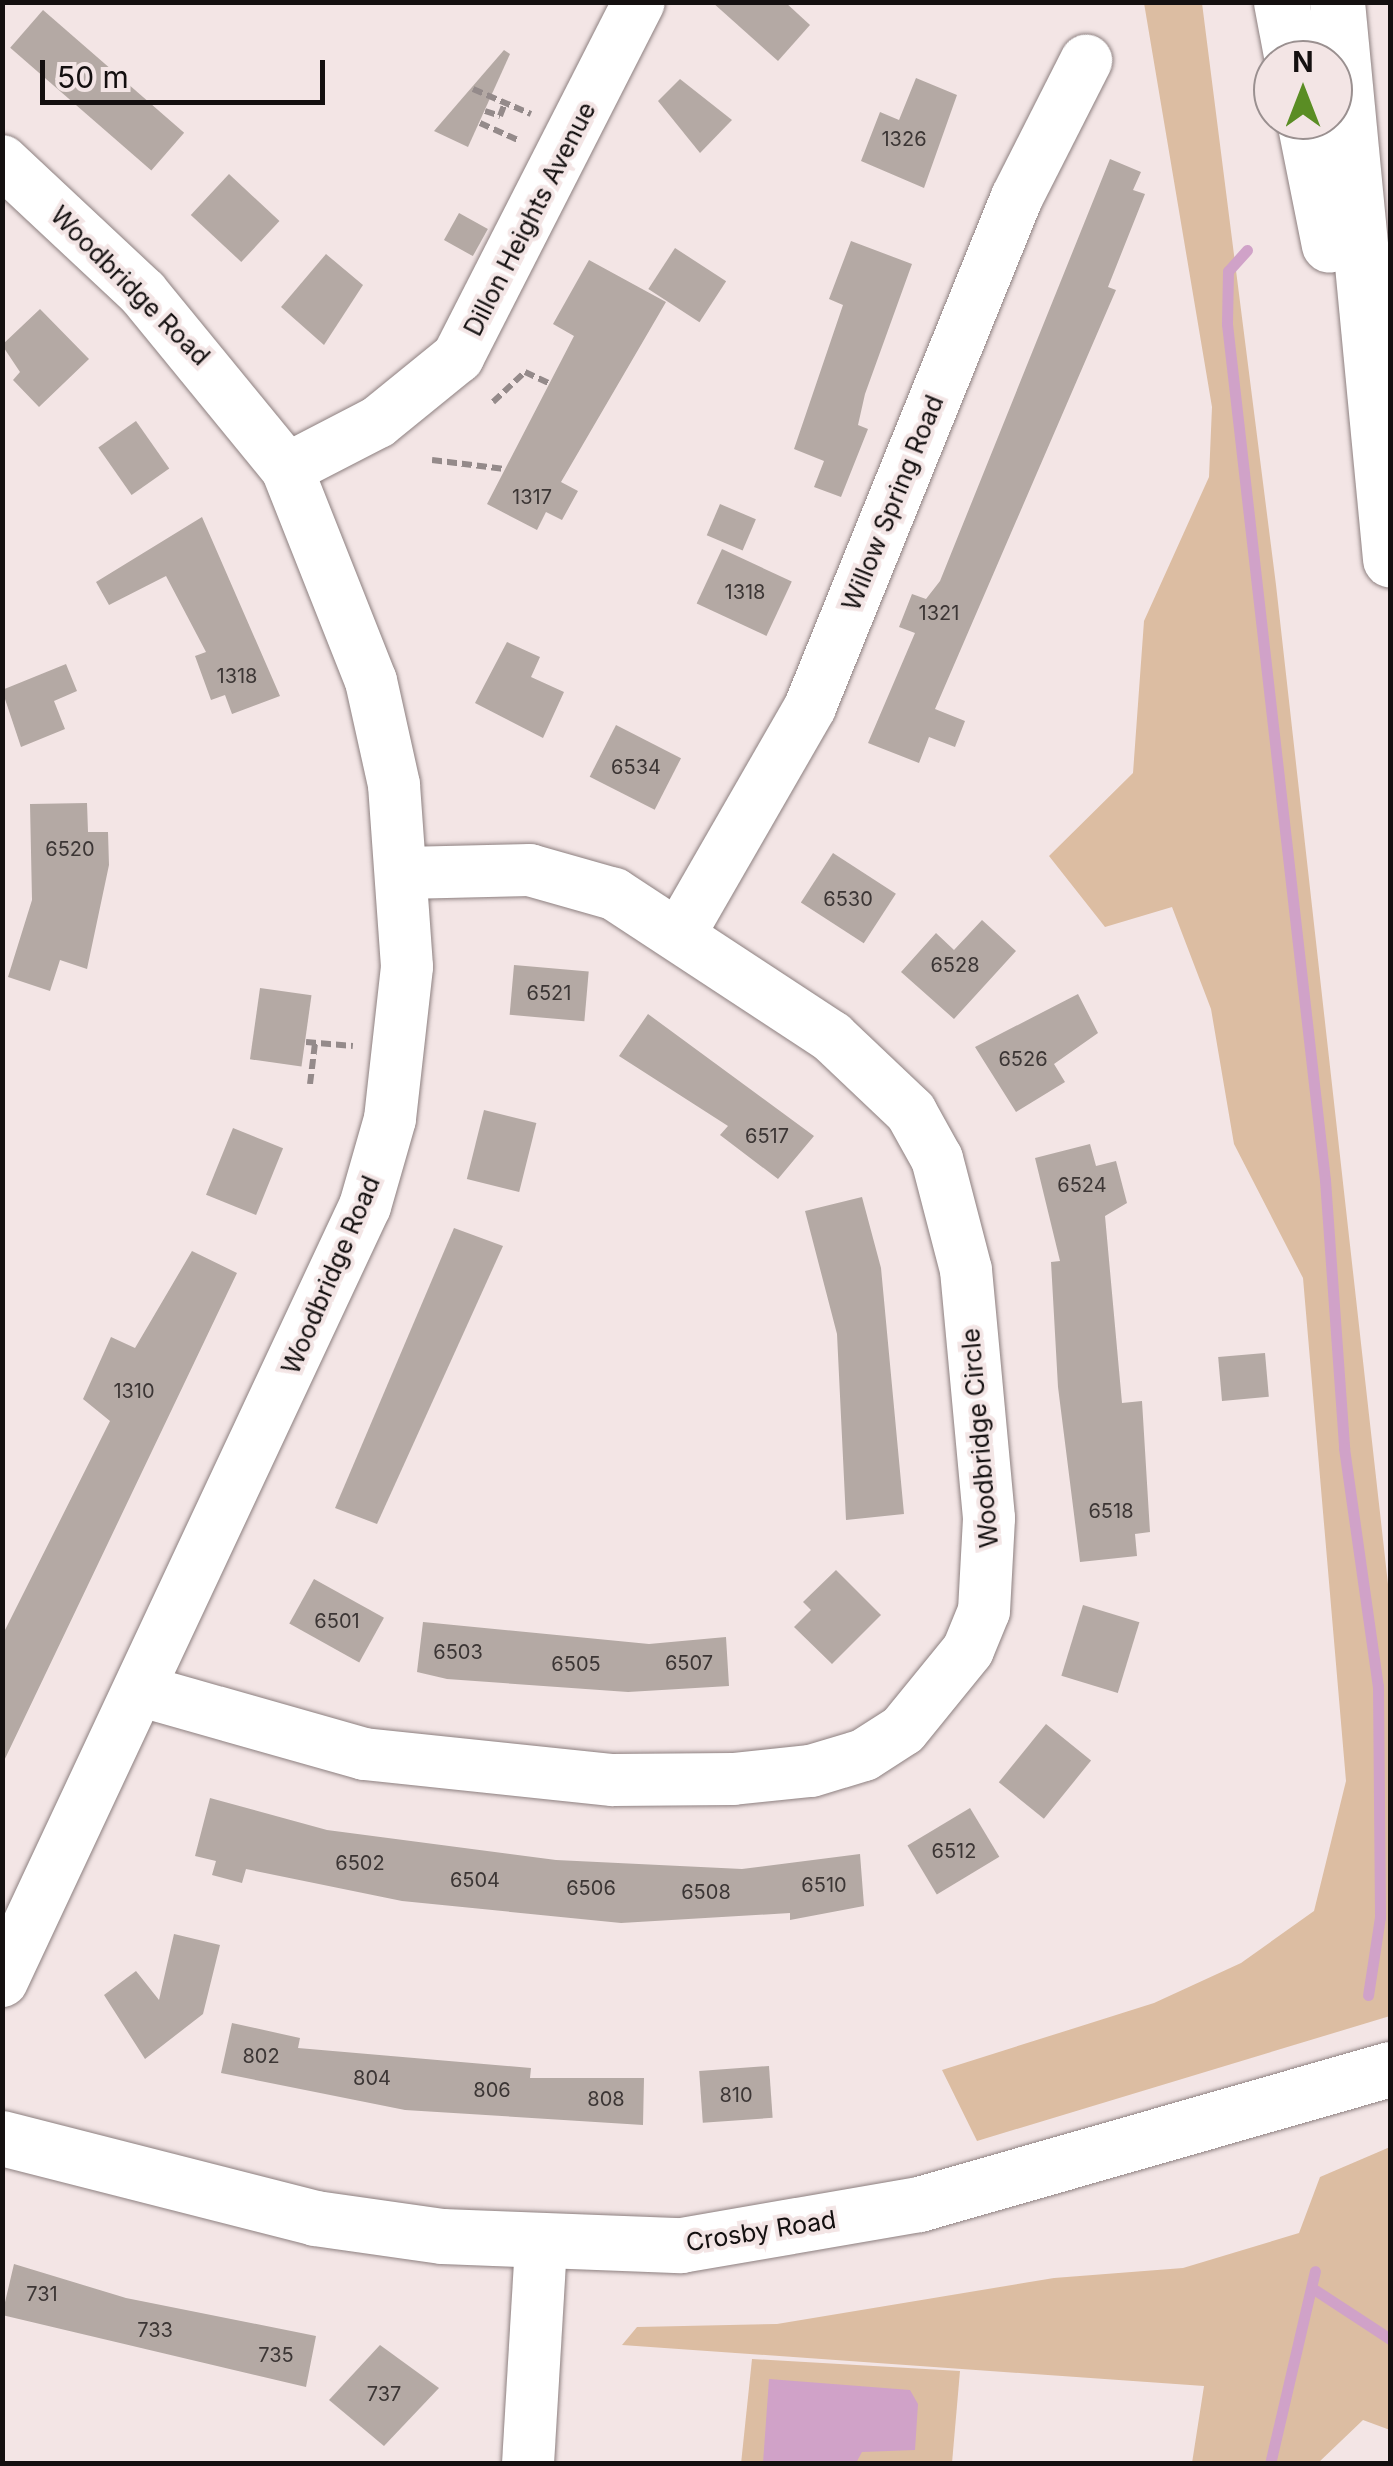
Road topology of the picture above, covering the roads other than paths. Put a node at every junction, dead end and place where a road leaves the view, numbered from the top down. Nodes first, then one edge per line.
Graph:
1 (639, 2) edge
2 (1281, 2) edge
3 (1337, 2) edge
4 (1288, 40) edge
5 (1086, 61) dead end
6 (1308, 140) edge
7 (2, 161) edge
8 (286, 469) junction
9 (1390, 549) edge
10 (404, 873) junction
11 (679, 935) junction
12 (142, 1691) junction
13 (2, 1980) edge
14 (1390, 2069) edge
15 (2, 2138) edge
16 (541, 2243) junction
17 (528, 2464) edge

1 - 8 street, Dillon Heights Avenue
2 - 4 main road
3 - 9 main road
5 - 11 street, Willow Spring Road
6 - 9 main road
7 - 8 street, Woodbridge Road
8 - 10 street, Woodbridge Road
10 - 11 street, Woodbridge Circle
10 - 12 street, Woodbridge Road
11 - 12 street, Woodbridge Circle
12 - 13 street, Woodbridge Road
14 - 16 main road, Crosby Road
15 - 16 main road, Crosby Road
16 - 17 street

